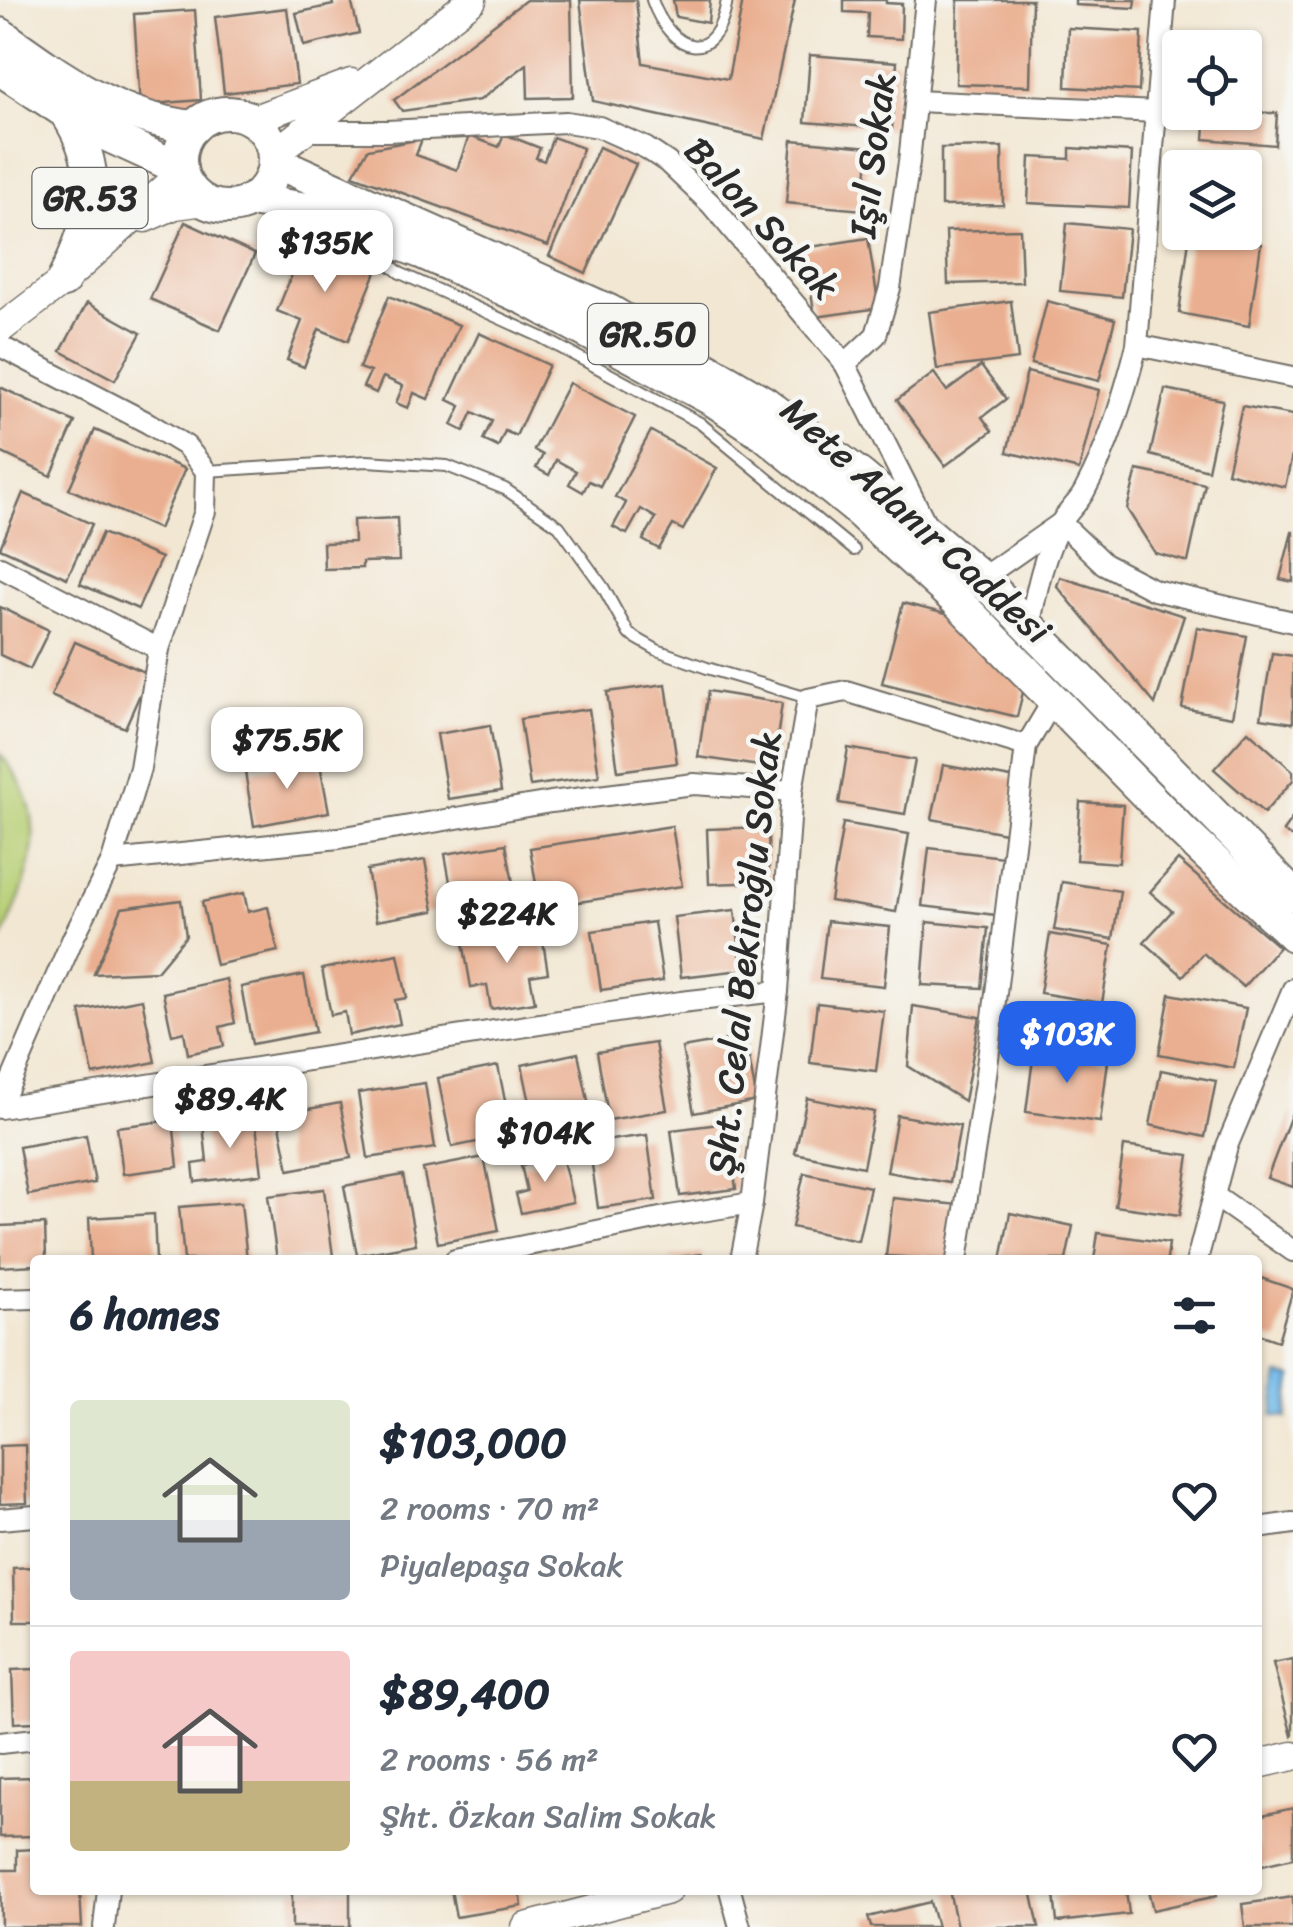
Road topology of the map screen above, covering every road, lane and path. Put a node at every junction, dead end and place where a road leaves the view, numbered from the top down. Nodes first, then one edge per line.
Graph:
1 (472, 0) edge
2 (652, 0) edge
3 (727, 0) edge
4 (926, 0) edge
5 (1165, 0) edge
6 (0, 34) edge
7 (0, 69) edge
8 (376, 74) junction
9 (916, 101) junction
10 (1157, 112) junction
11 (67, 114) junction
12 (252, 120) junction
13 (194, 126) junction
14 (306, 131) junction
15 (274, 158) junction
16 (181, 171) junction
17 (250, 200) junction
18 (205, 201) junction
19 (126, 226) junction
20 (63, 281) junction
21 (0, 329) edge
22 (1137, 345) junction
23 (0, 346) edge
24 (845, 364) junction
25 (1293, 377) edge
26 (707, 412) junction
27 (206, 471) junction
28 (1061, 523) junction
29 (932, 536) junction
30 (854, 550) dead end
31 (0, 567) edge
32 (980, 578) junction
33 (956, 600) junction
34 (1293, 622) edge
35 (1029, 628) junction
36 (160, 649) junction
37 (808, 698) junction
38 (1054, 698) junction
39 (1026, 746) junction
40 (792, 791) junction
41 (112, 861) junction
42 (1293, 895) edge
43 (1293, 935) edge
44 (1293, 989) edge
45 (778, 991) junction
46 (0, 1108) edge
47 (1216, 1197) junction
48 (752, 1203) junction
49 (1293, 1251) edge
50 (479, 1255) edge
51 (742, 1255) edge
52 (958, 1255) edge
53 (1199, 1255) edge
54 (30, 1298) edge
55 (0, 1300) edge
56 (30, 1516) edge
57 (0, 1519) edge
58 (1293, 1523) edge
59 (1262, 1527) edge
60 (30, 1740) edge
61 (0, 1743) edge
62 (1293, 1756) edge
63 (1262, 1763) edge
64 (107, 1895) edge
65 (731, 1895) edge
66 (620, 1896) edge
67 (104, 1927) edge
68 (526, 1927) edge
69 (740, 1927) edge

1 - 8 street
2 - 3 lane
4 - 9 street, Işıl Sokak
5 - 10 street
6 - 13 main road
7 - 11 main road
8 - 12 street
8 - 14 street
9 - 10 street
9 - 24 street, Işıl Sokak
10 - 22 street
11 - 16 main road
11 - 20 main road, GR.53
12 - 13 main road
12 - 15 main road
13 - 16 main road
14 - 15 street
14 - 24 street, Balon Sokak
15 - 17 main road
15 - 29 main road, Mete Adanır Caddesi / GR.50
16 - 18 main road
16 - 19 street, GR.53
17 - 18 main road, GR.50
17 - 26 main road, Mete Adanır Caddesi / GR.50
18 - 19 street, GR.53
19 - 20 street
20 - 21 street, GR.53
22 - 25 street
22 - 28 street
23 - 27 street
24 - 29 street, Balon Sokak
26 - 30 lane
26 - 33 main road, Mete Adanır Caddesi / GR.50
27 - 36 street
27 - 37 lane
28 - 32 street
28 - 34 street
28 - 35 street
29 - 32 main road, Mete Adanır Caddesi / GR.50
31 - 36 street
32 - 33 street
32 - 35 main road, Mete Adanır Caddesi / GR.50
33 - 38 main road, Mete Adanır Caddesi / GR.50
35 - 42 main road, Mete Adanır Caddesi / GR.50
36 - 41 street
37 - 39 street, Şht. Celal Bekiroğlu Sokak
37 - 40 street, Şht. Celal Bekiroğlu Sokak
38 - 39 street
38 - 43 main road, Mete Adanır Caddesi / GR.50
39 - 52 street
40 - 41 street
40 - 45 street, Şht. Celal Bekiroğlu Sokak
41 - 46 street
44 - 47 street
45 - 46 street
45 - 48 street, Şht. Celal Bekiroğlu Sokak
47 - 49 street
47 - 53 street
48 - 50 street
48 - 51 street, Şht. Celal Bekiroğlu Sokak
54 - 55 street
56 - 57 street
58 - 59 street
60 - 61 street
62 - 63 street
64 - 67 street
65 - 69 street
66 - 68 street

